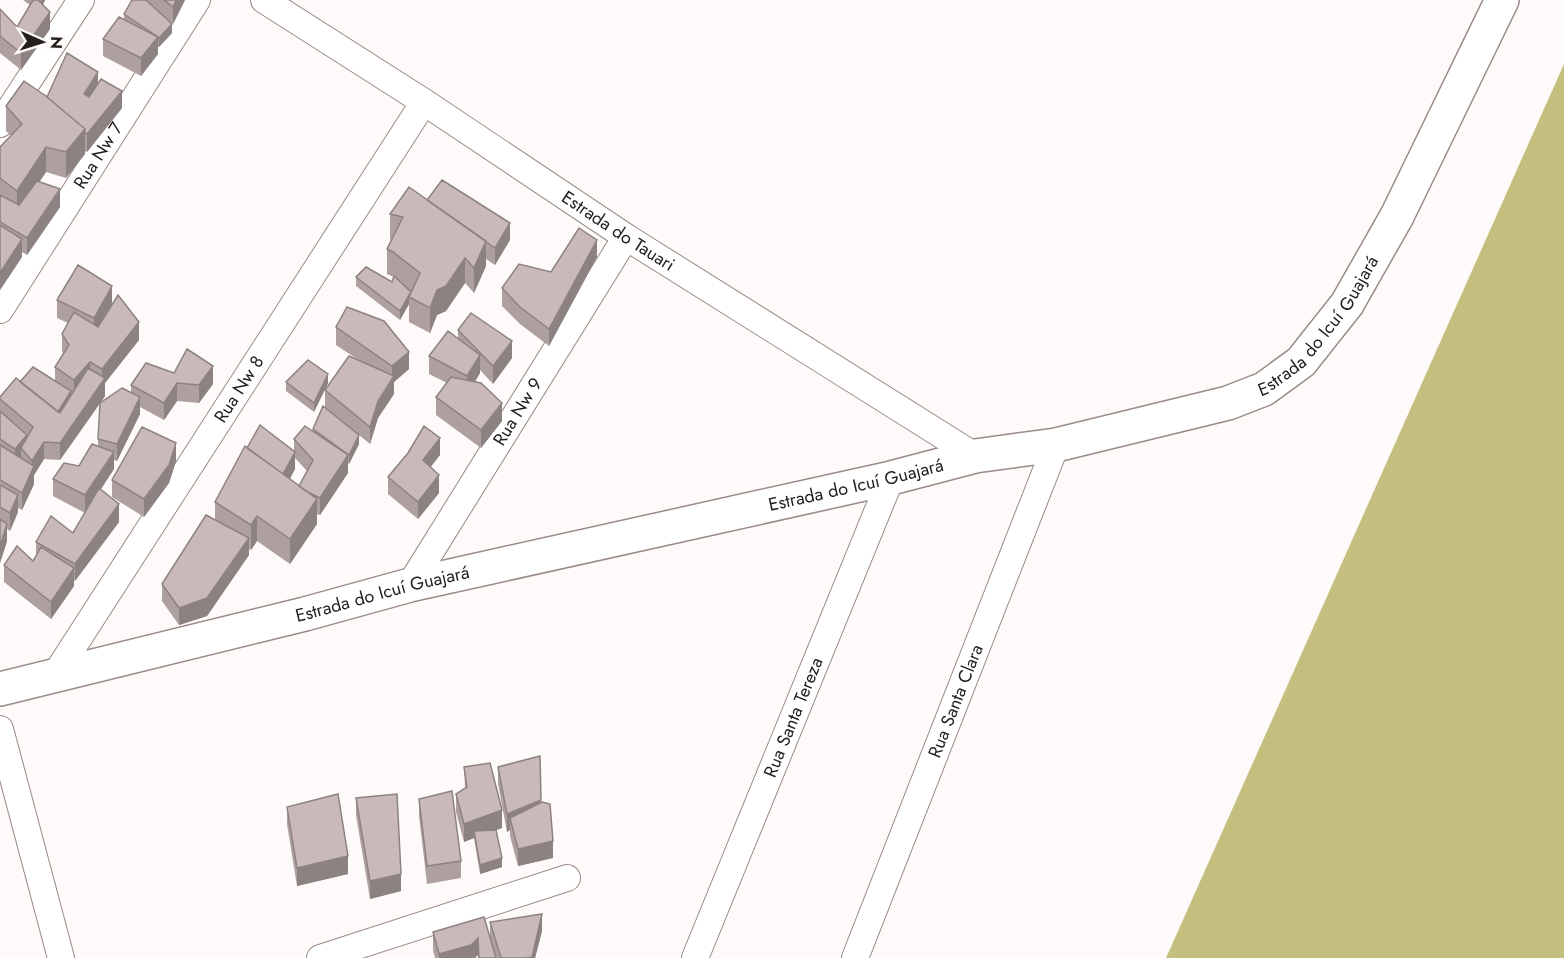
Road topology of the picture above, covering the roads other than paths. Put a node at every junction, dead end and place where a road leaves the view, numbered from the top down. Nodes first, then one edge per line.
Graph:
1 (81, 0) edge
2 (197, 0) edge
3 (264, 0) edge
4 (1502, 0) edge
5 (424, 102) junction
6 (0, 124) edge
7 (626, 237) junction
8 (0, 310) edge
9 (1056, 445) junction
10 (975, 456) junction
11 (891, 478) junction
12 (410, 585) junction
13 (55, 675) junction
14 (0, 689) edge
15 (0, 729) edge
16 (567, 878) dead end
17 (61, 958) edge
18 (320, 958) edge
19 (695, 958) edge
20 (855, 958) edge

1 - 6 street
2 - 8 street, Rua Nw 7
3 - 5 street, Estrada do Tauari
4 - 9 street, Estrada do Icuí Guajará
5 - 7 street, Estrada do Tauari
5 - 13 street, Rua Nw 8
7 - 10 street, Estrada do Tauari
7 - 12 street, Rua Nw 9
9 - 10 street, Estrada do Icuí Guajará
9 - 20 street, Rua Santa Clara
10 - 11 street, Estrada do Icuí Guajará
11 - 12 street, Estrada do Icuí Guajará
11 - 19 street, Rua Santa Tereza
12 - 13 street, Estrada do Icuí Guajará
13 - 14 street, Estrada do Icuí Guajará
15 - 17 street
16 - 18 street

